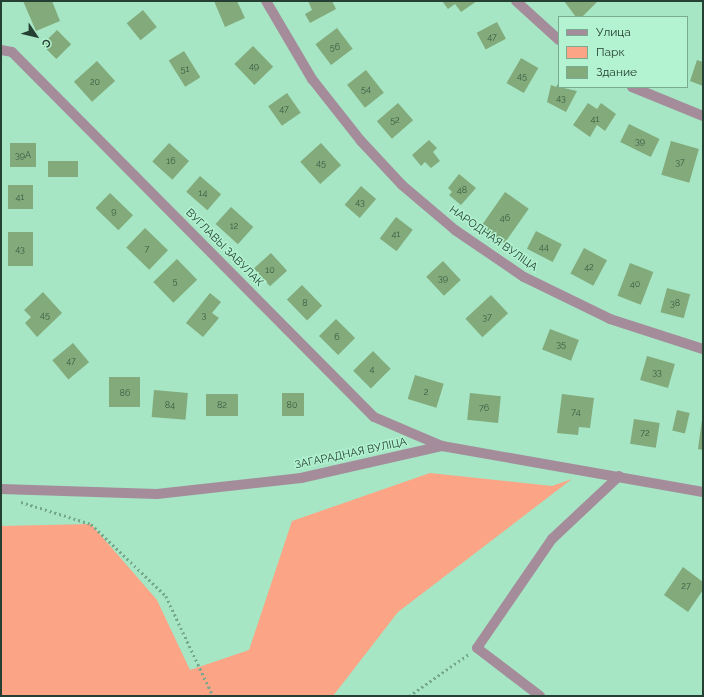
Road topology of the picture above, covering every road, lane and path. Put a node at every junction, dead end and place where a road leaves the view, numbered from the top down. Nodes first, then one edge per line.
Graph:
1 (266, 1) edge
2 (516, 1) edge
3 (558, 39) edge
4 (1, 50) edge
5 (634, 88) edge
6 (703, 116) edge
7 (703, 348) edge
8 (442, 446) junction
9 (619, 476) junction
10 (1, 489) edge
11 (703, 492) edge
12 (16, 501) dead end
13 (477, 648) junction
14 (213, 696) edge
15 (409, 696) edge
16 (540, 696) edge

1 - 7 street, НАРОДНАЯ ВУЛІЦА
2 - 3 street
4 - 8 street, ВУГЛАВЫ ЗАВУЛАК
5 - 6 street
8 - 9 street, ЗАГАРАДНАЯ ВУЛІЦА
8 - 10 street, ЗАГАРАДНАЯ ВУЛІЦА
9 - 11 street, ЗАГАРАДНАЯ ВУЛІЦА
9 - 13 street
12 - 14 path
13 - 15 path
13 - 16 street

